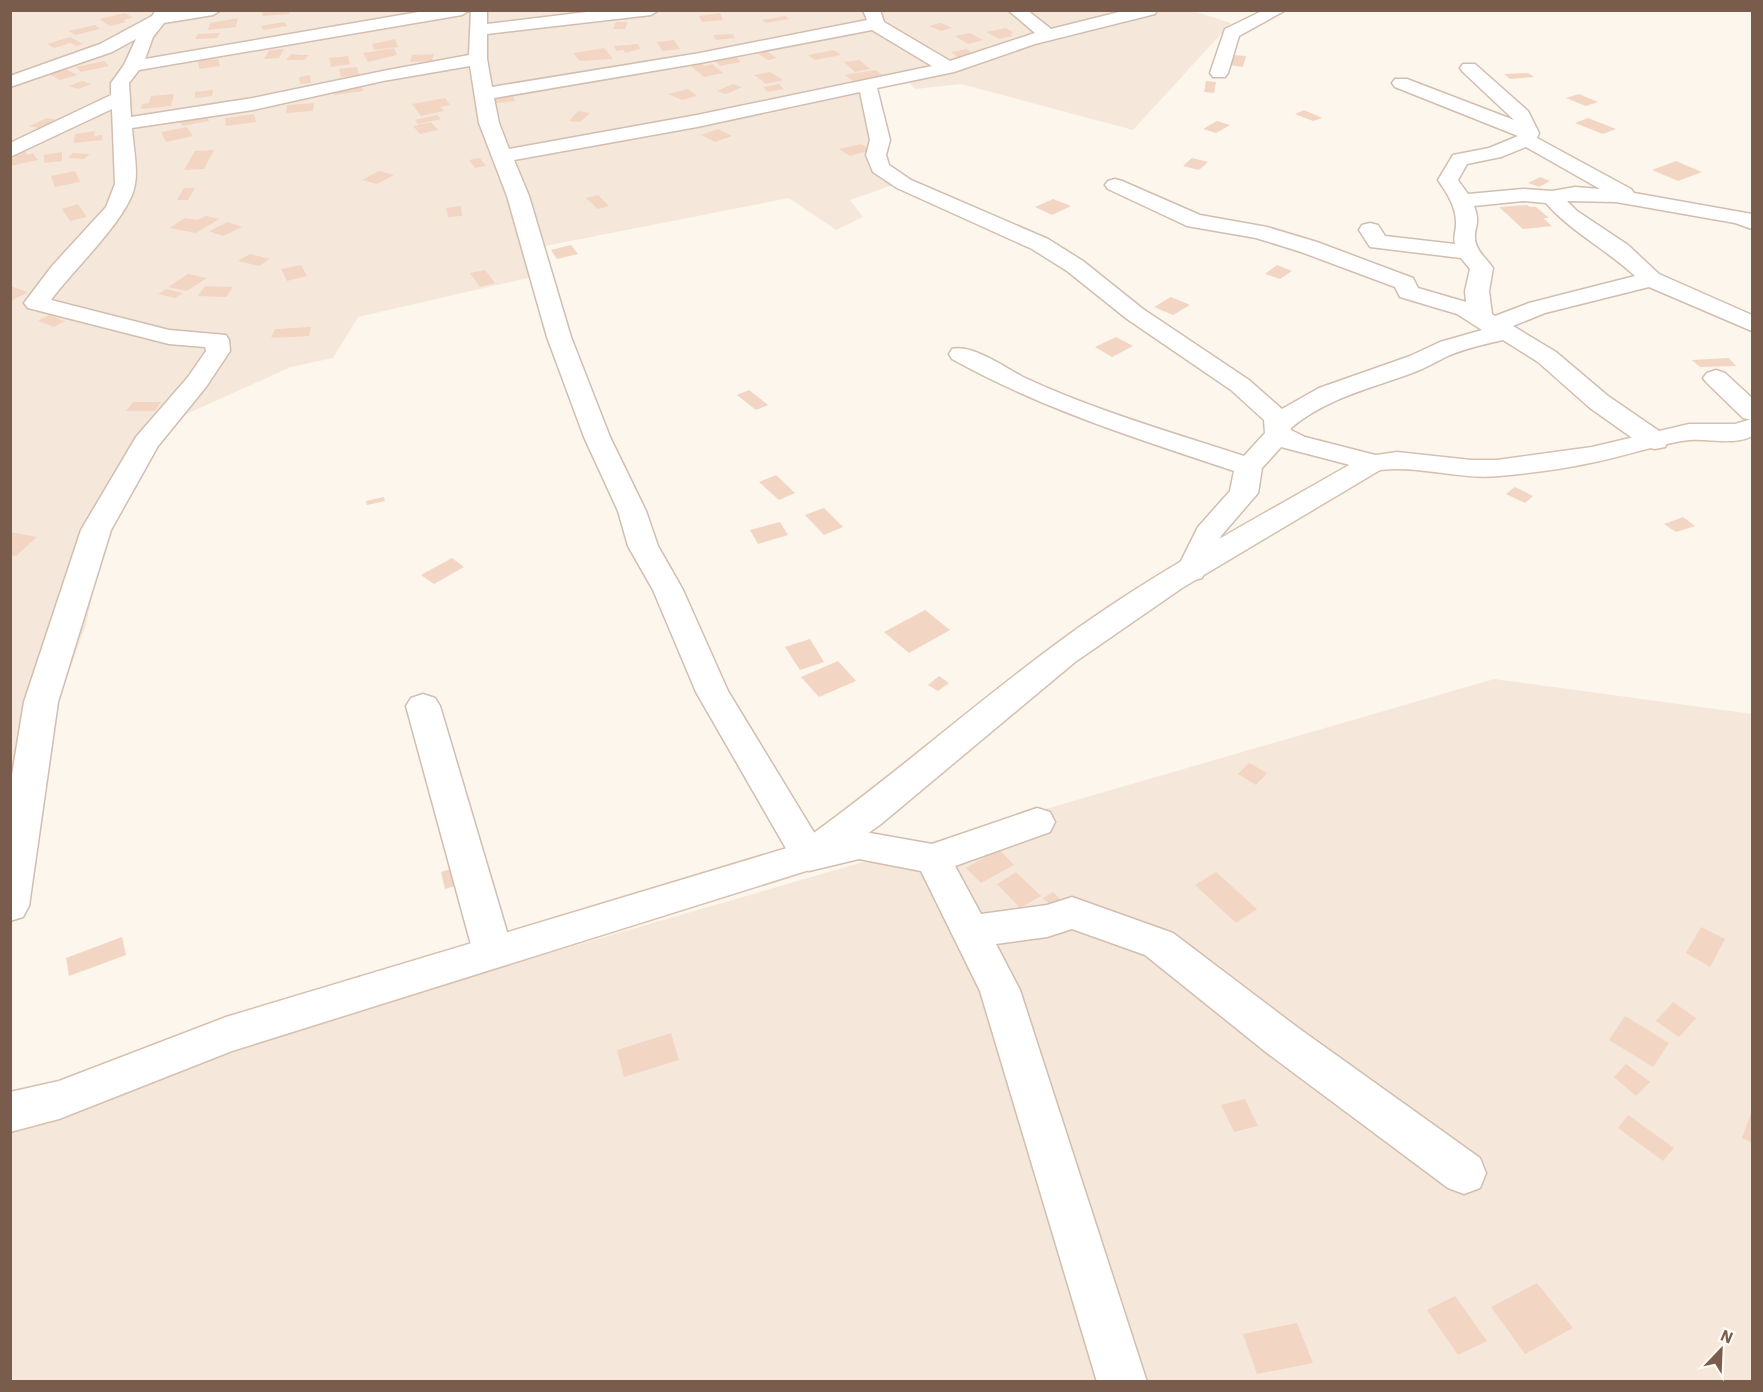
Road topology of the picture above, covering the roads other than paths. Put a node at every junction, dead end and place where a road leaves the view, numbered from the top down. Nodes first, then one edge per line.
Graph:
1 (213, 10) edge
2 (462, 10) edge
3 (479, 10) edge
4 (651, 10) edge
5 (1016, 10) edge
6 (1149, 10) edge
7 (1233, 11) edge
8 (1274, 12) edge
9 (162, 15) edge
10 (873, 17) edge
11 (477, 30) junction
12 (1048, 35) junction
13 (478, 58) junction
14 (134, 66) junction
15 (948, 68) junction
16 (1469, 68) dead end
17 (1219, 73) dead end
18 (10, 82) edge
19 (1401, 83) dead end
20 (867, 84) junction
21 (483, 94) junction
22 (120, 98) junction
23 (121, 124) junction
24 (1528, 137) junction
25 (10, 151) edge
26 (502, 156) junction
27 (1115, 184) dead end
28 (1552, 197) junction
29 (1629, 199) junction
30 (1461, 201) junction
31 (1752, 222) edge
32 (1370, 230) dead end
33 (1468, 252) junction
34 (1651, 279) junction
35 (1752, 324) edge
36 (1493, 325) junction
37 (961, 354) dead end
38 (1716, 378) dead end
39 (1751, 425) edge
40 (1278, 429) junction
41 (1655, 441) junction
42 (1373, 463) junction
43 (1249, 467) junction
44 (1191, 571) junction
45 (423, 706) dead end
46 (1037, 822) dead end
47 (809, 856) junction
48 (933, 860) junction
49 (10, 906) edge
50 (970, 932) junction
51 (494, 952) junction
52 (10, 1112) edge
53 (1464, 1173) dead end
54 (1122, 1382) edge

1 - 9 street
2 - 14 street
3 - 11 street
4 - 11 street
5 - 12 street
6 - 12 street
7 - 8 street
8 - 17 street
9 - 14 street
9 - 18 street
10 - 15 street
10 - 21 street
11 - 13 street
12 - 15 street
13 - 21 street
13 - 23 street
14 - 22 street
15 - 20 street
16 - 24 street
19 - 24 street
20 - 26 street
20 - 40 street
21 - 26 street
22 - 23 street
22 - 25 street
23 - 49 street
24 - 29 street
24 - 30 street
26 - 47 street
27 - 36 street
28 - 29 street
28 - 30 street
28 - 34 street
29 - 31 street
30 - 33 street
32 - 33 street
33 - 36 street
34 - 35 street
34 - 36 street
36 - 40 street
36 - 41 street
37 - 43 street
38 - 39 street
39 - 41 street
40 - 42 street
40 - 43 street
41 - 42 street
42 - 44 street
43 - 44 street
44 - 47 street
45 - 51 street
46 - 48 street
47 - 48 street
47 - 51 street
48 - 50 street
50 - 53 street
50 - 54 street
51 - 52 street

